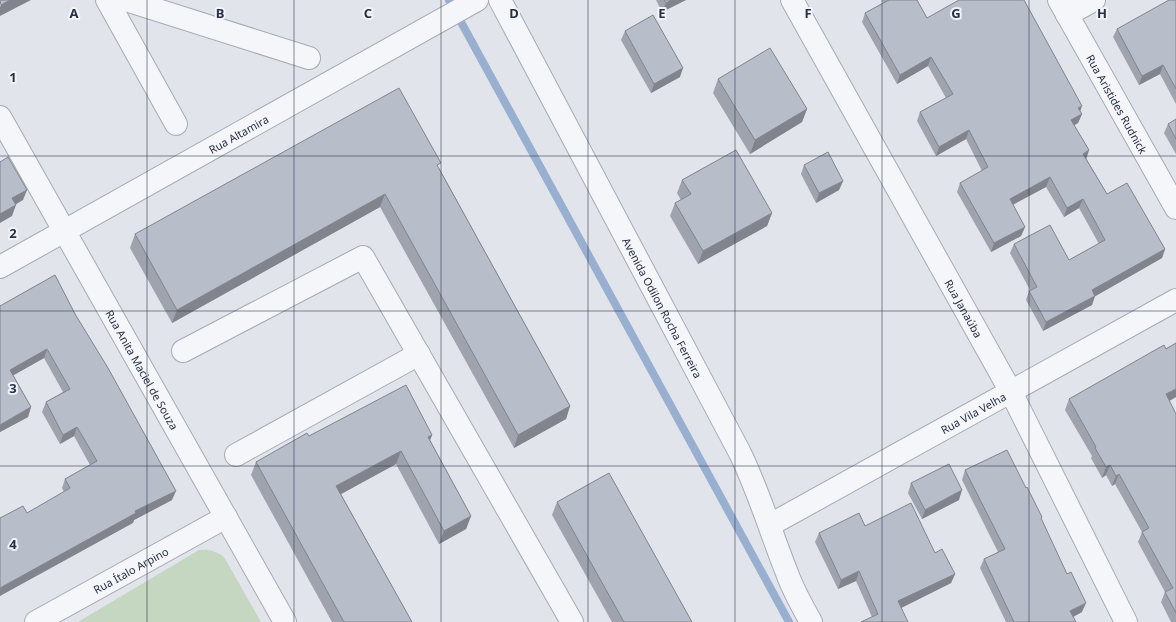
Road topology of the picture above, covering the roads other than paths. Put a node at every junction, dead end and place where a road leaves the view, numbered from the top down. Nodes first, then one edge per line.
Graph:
1 (106, 0) edge
2 (126, 0) edge
3 (500, 0) edge
4 (792, 0) edge
5 (1094, 0) edge
6 (474, 2) edge
7 (1063, 7) edge
8 (310, 58) dead end
9 (0, 117) edge
10 (176, 124) dead end
11 (1176, 208) edge
12 (64, 231) junction
13 (0, 267) edge
14 (1176, 300) edge
15 (184, 351) dead end
16 (419, 354) junction
17 (1011, 392) junction
18 (236, 455) dead end
19 (226, 517) junction
20 (770, 525) junction
21 (36, 622) edge
22 (285, 622) edge
23 (572, 622) edge
24 (811, 622) edge
25 (1126, 622) edge

1 - 10 street
2 - 8 street
3 - 20 street, Avenida Odilon Rocha Ferreira
4 - 17 street, Rua Janaúba
5 - 7 street
6 - 12 street, Rua Altamira
7 - 11 street, Rua Aristides Rudnick
9 - 12 street, Rua Anita Maciel de Souza
12 - 13 street, Rua Altamira
12 - 19 street, Rua Anita Maciel de Souza
14 - 17 street, Rua Vila Velha
15 - 16 street
16 - 18 street
16 - 23 street
17 - 20 street, Rua Vila Velha
17 - 25 street, Rua Janaúba
19 - 21 street, Rua Ítalo Arpino
19 - 22 street, Rua Anita Maciel de Souza
20 - 24 street, Avenida Odilon Rocha Ferreira

